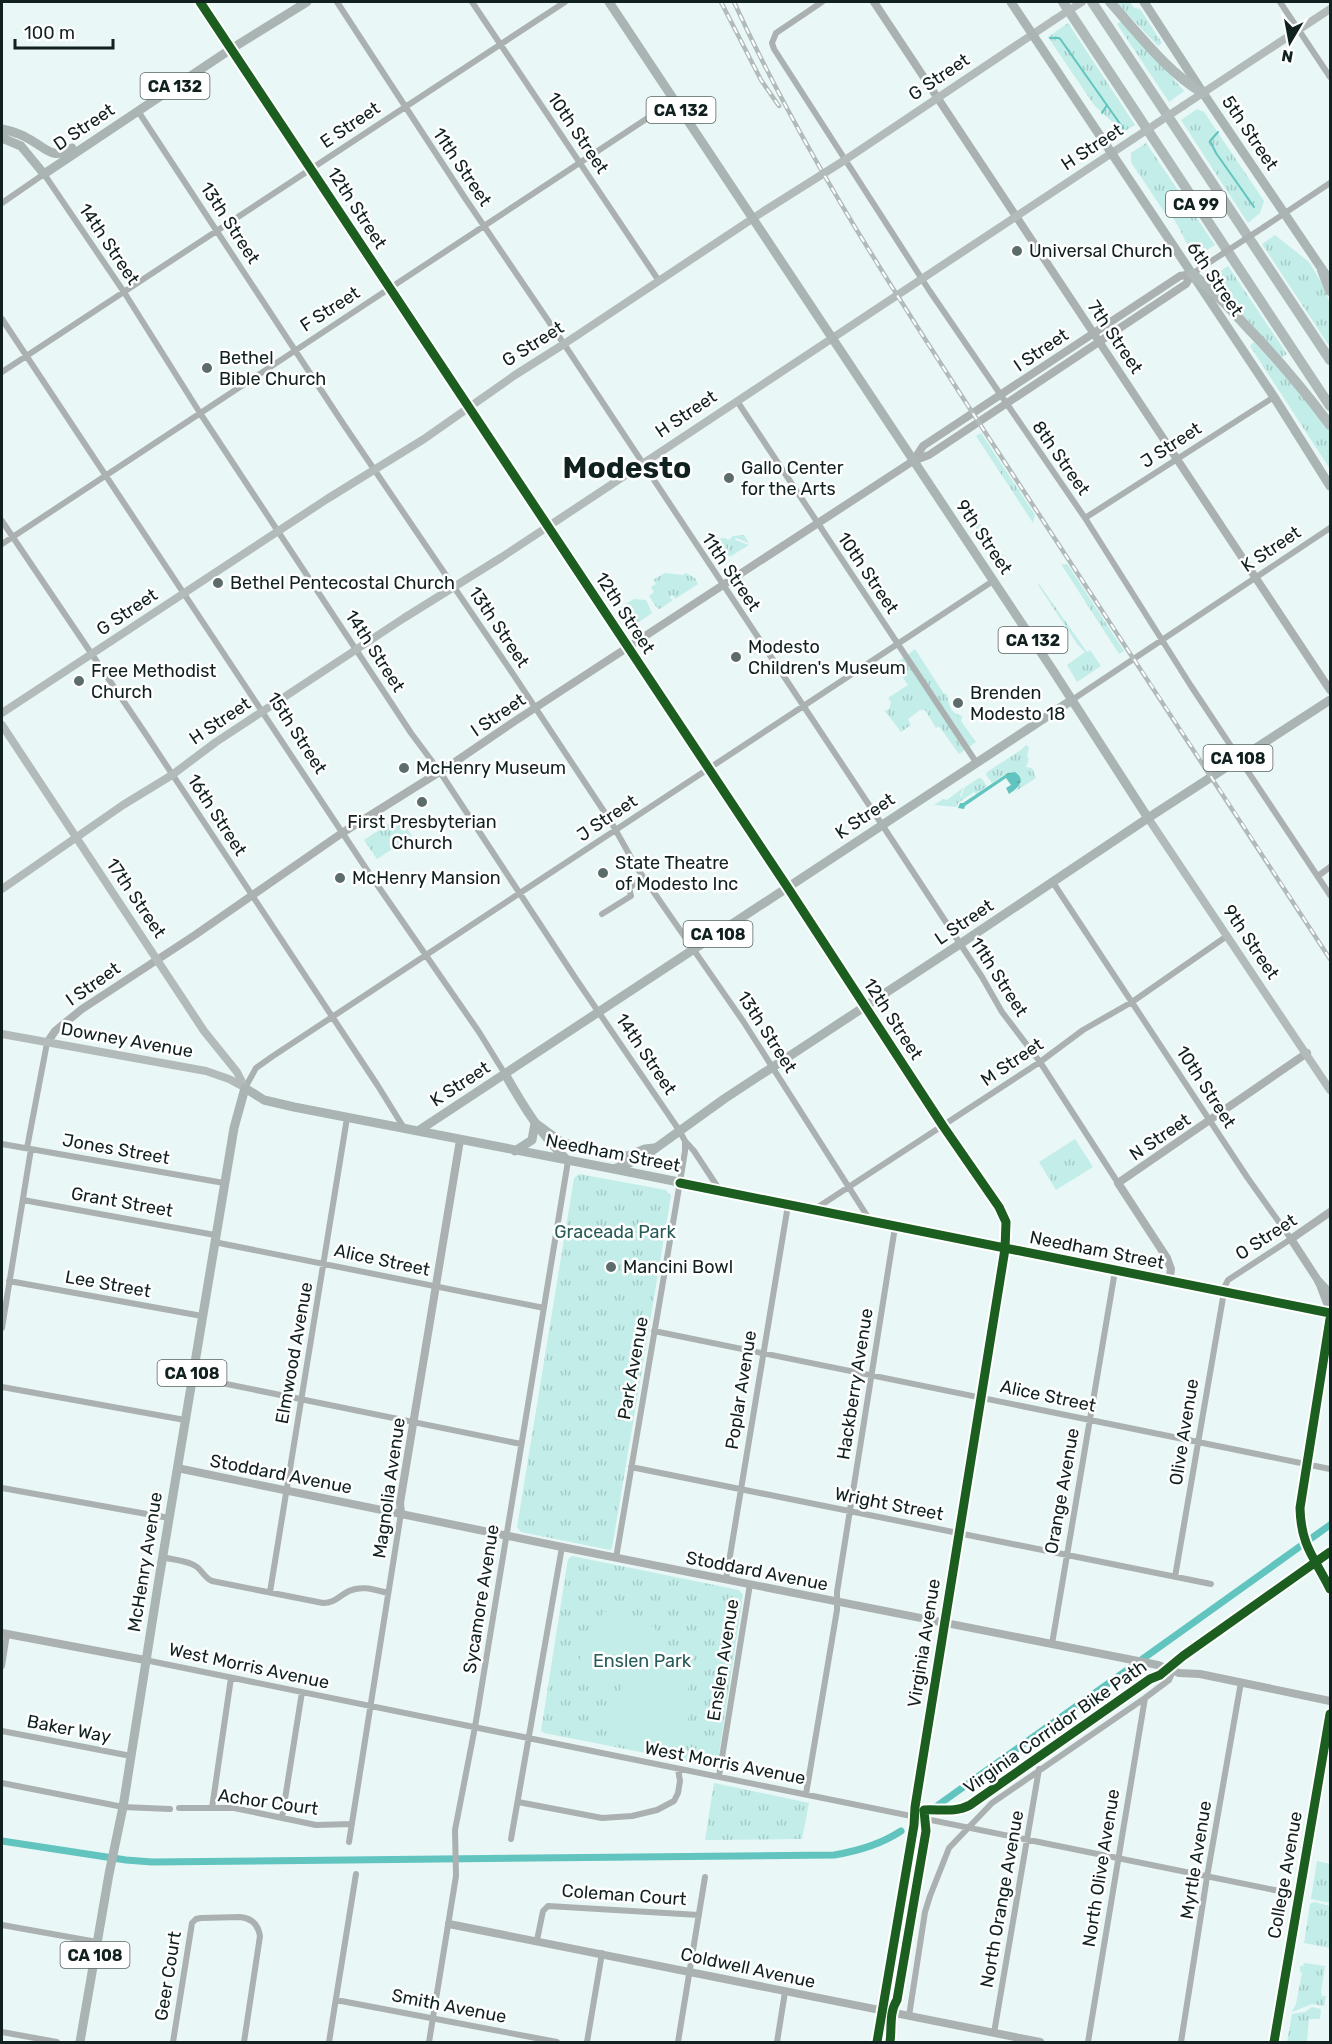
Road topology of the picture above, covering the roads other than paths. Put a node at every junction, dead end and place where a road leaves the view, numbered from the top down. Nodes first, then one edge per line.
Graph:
1 (200, 2) edge
2 (307, 2) edge
3 (337, 2) edge
4 (472, 2) edge
5 (565, 2) edge
6 (609, 2) edge
7 (822, 2) edge
8 (874, 2) edge
9 (1011, 2) edge
10 (1063, 2) edge
11 (1083, 2) edge
12 (1092, 2) edge
13 (1110, 2) edge
14 (1144, 2) edge
15 (1280, 2) edge
16 (1330, 9) edge
17 (1299, 29) junction
18 (1033, 34) junction
19 (501, 45) junction
20 (231, 49) junction
21 (1330, 77) edge
22 (1203, 93) junction
23 (938, 97) junction
24 (675, 100) junction
25 (404, 107) junction
26 (138, 111) junction
27 (2, 129) edge
28 (105, 134) junction
29 (2, 138) edge
30 (1112, 154) junction
31 (845, 160) junction
32 (580, 162) junction
33 (311, 169) junction
34 (44, 174) junction
35 (1330, 183) edge
36 (2, 203) edge
37 (1285, 213) junction
38 (1017, 216) junction
39 (753, 218) junction
40 (483, 226) junction
41 (217, 230) junction
42 (1323, 270) junction
43 (1192, 274) junction
44 (922, 279) junction
45 (659, 281) junction
46 (1330, 282) edge
47 (389, 288) junction
48 (1330, 291) edge
49 (124, 292) junction
50 (2, 319) edge
51 (1094, 333) junction
52 (834, 337) junction
53 (1099, 341) junction
54 (564, 344) junction
55 (295, 350) junction
56 (26, 355) junction
57 (1330, 360) edge
58 (2, 372) edge
59 (1000, 396) junction
60 (1274, 397) junction
61 (737, 400) junction
62 (1005, 404) junction
63 (470, 406) junction
64 (1330, 406) edge
65 (200, 413) junction
66 (1330, 425) edge
67 (1177, 458) junction
68 (913, 461) junction
69 (642, 464) junction
70 (375, 469) junction
71 (106, 475) junction
72 (1330, 486) edge
73 (1085, 518) junction
74 (2, 521) edge
75 (818, 522) junction
76 (548, 526) junction
77 (1330, 528) edge
78 (278, 531) junction
79 (12, 537) junction
80 (2, 544) edge
81 (1256, 579) junction
82 (993, 580) junction
83 (723, 585) junction
84 (454, 588) junction
85 (185, 593) junction
86 (1162, 639) junction
87 (897, 645) junction
88 (628, 647) junction
89 (356, 650) junction
90 (93, 655) junction
91 (1330, 690) edge
92 (1072, 700) junction
93 (1330, 700) edge
94 (802, 706) junction
95 (535, 708) junction
96 (263, 711) junction
97 (2, 714) edge
98 (2, 725) edge
99 (1239, 758) junction
100 (976, 762) junction
101 (709, 769) junction
102 (440, 772) junction
103 (172, 775) junction
104 (1148, 818) junction
105 (882, 824) junction
106 (615, 830) junction
107 (342, 833) junction
108 (76, 838) junction
109 (1330, 867) edge
110 (1318, 876) junction
111 (1052, 881) junction
112 (637, 882) dead end
113 (788, 888) junction
114 (2, 889) edge
115 (520, 894) junction
116 (1330, 895) edge
117 (251, 896) junction
118 (602, 914) dead end
119 (1227, 936) junction
120 (960, 944) junction
121 (694, 949) junction
122 (427, 955) junction
123 (158, 958) junction
124 (1132, 1002) junction
125 (866, 1007) junction
126 (600, 1012) junction
127 (333, 1018) junction
128 (2, 1034) edge
129 (47, 1042) junction
130 (1307, 1053) junction
131 (1040, 1062) junction
132 (773, 1068) junction
133 (505, 1074) junction
134 (245, 1088) junction
135 (1330, 1090) edge
136 (348, 1118) junction
137 (1210, 1121) junction
138 (535, 1123) junction
139 (943, 1126) junction
140 (404, 1128) junction
141 (679, 1130) junction
142 (418, 1131) junction
143 (460, 1140) junction
144 (685, 1141) junction
145 (2, 1144) edge
146 (29, 1148) junction
147 (655, 1148) junction
148 (515, 1151) junction
149 (568, 1161) junction
150 (614, 1169) junction
151 (224, 1183) junction
152 (680, 1183) junction
153 (1118, 1183) junction
154 (849, 1188) junction
155 (720, 1191) junction
156 (23, 1200) junction
157 (788, 1205) junction
158 (814, 1210) junction
159 (1330, 1212) edge
160 (872, 1222) junction
161 (895, 1227) junction
162 (215, 1238) junction
163 (1291, 1239) junction
164 (1005, 1249) junction
165 (325, 1263) junction
166 (1114, 1271) junction
167 (9, 1281) junction
168 (1169, 1282) junction
169 (1319, 1282) junction
170 (436, 1287) junction
171 (1223, 1293) junction
172 (1330, 1294) edge
173 (544, 1308) junction
174 (1330, 1312) edge
175 (202, 1316) junction
176 (1330, 1319) edge
177 (2, 1328) edge
178 (654, 1331) junction
179 (762, 1353) junction
180 (871, 1376) junction
181 (192, 1377) junction
182 (2, 1387) edge
183 (981, 1398) junction
184 (301, 1399) junction
185 (185, 1420) junction
186 (1089, 1420) junction
187 (413, 1422) junction
188 (1198, 1442) junction
189 (521, 1444) junction
190 (1306, 1464) junction
191 (631, 1467) junction
192 (177, 1468) junction
193 (1330, 1469) edge
194 (2, 1488) edge
195 (740, 1489) junction
196 (287, 1491) junction
197 (850, 1511) junction
198 (401, 1513) junction
199 (169, 1518) junction
200 (959, 1533) junction
201 (507, 1535) junction
202 (562, 1547) junction
203 (1067, 1555) junction
204 (162, 1557) junction
205 (616, 1558) junction
206 (1175, 1577) junction
207 (726, 1580) junction
208 (750, 1584) junction
209 (1211, 1584) dead end
210 (1330, 1589) edge
211 (270, 1592) junction
212 (388, 1593) junction
213 (837, 1602) junction
214 (944, 1623) junction
215 (4, 1634) edge
216 (1052, 1644) junction
217 (145, 1660) junction
218 (2, 1666) edge
219 (1173, 1671) junction
220 (231, 1678) junction
221 (1241, 1682) junction
222 (302, 1692) junction
223 (1145, 1698) junction
224 (1330, 1701) edge
225 (372, 1706) junction
226 (1330, 1714) edge
227 (475, 1727) junction
228 (2, 1731) edge
229 (530, 1739) junction
230 (1330, 1746) edge
231 (131, 1756) junction
232 (1322, 1764) junction
233 (678, 1769) junction
234 (1039, 1769) junction
235 (719, 1776) junction
236 (2, 1784) edge
237 (806, 1794) junction
238 (518, 1802) junction
239 (123, 1807) junction
240 (212, 1808) junction
241 (170, 1809) dead end
242 (179, 1809) dead end
243 (914, 1816) junction
244 (282, 1818) junction
245 (352, 1824) junction
246 (968, 1827) junction
247 (511, 1839) dead end
248 (1027, 1840) junction
249 (349, 1842) dead end
250 (1118, 1859) junction
251 (356, 1874) dead end
252 (705, 1877) dead end
253 (1208, 1877) junction
254 (1299, 1895) junction
255 (699, 1915) junction
256 (2, 1924) edge
257 (449, 1924) junction
258 (537, 1940) junction
259 (97, 1942) junction
260 (603, 1953) junction
261 (690, 1972) junction
262 (785, 1992) junction
263 (336, 2000) junction
264 (883, 2010) junction
265 (909, 2016) junction
266 (433, 2018) junction
267 (2, 2032) edge
268 (994, 2033) junction
269 (57, 2043) edge
270 (80, 2043) edge
271 (172, 2043) edge
272 (244, 2043) edge
273 (329, 2043) edge
274 (429, 2043) edge
275 (557, 2043) edge
276 (587, 2043) edge
277 (678, 2043) edge
278 (777, 2043) edge
279 (877, 2043) edge
280 (1040, 2043) edge
281 (1088, 2043) edge
282 (1181, 2043) edge
283 (1274, 2043) edge

1 - 20 street, 12th Street
2 - 20 main road, D Street / CA 132
3 - 25 street, 11th Street
4 - 19 street, 10th Street
5 - 19 street, E Street
6 - 24 main road, 9th Street / CA 132
7 - 31 street, 8th Street
8 - 23 street, 7th Street
9 - 18 main road, 6th Street
10 - 64 highway, CA 99
11 - 18 main road, G Street, bridge
12 - 57 highway, CA 99
13 - 22 highway
14 - 22 main road, 5th Street
15 - 17 street
16 - 17 main road, H Street
17 - 21 street
17 - 22 main road, H Street
18 - 23 main road, G Street
18 - 30 main road, 6th Street
19 - 25 street, E Street
19 - 32 street, 10th Street
20 - 26 main road, D Street / CA 132
20 - 33 street, 12th Street
22 - 30 main road, H Street, bridge
22 - 37 main road, 5th Street
23 - 31 main road, G Street
23 - 38 street, 7th Street
24 - 32 street, F Street
24 - 39 main road, 9th Street / CA 132
25 - 33 street, E Street
25 - 40 street, 11th Street
26 - 28 main road, D Street / CA 132
26 - 41 street, 13th Street
27 - 28 main road
28 - 34 main road, D Street / CA 132
29 - 34 main road
30 - 38 main road, H Street
30 - 43 main road, 6th Street
31 - 39 main road, G Street
31 - 44 street, 8th Street
32 - 40 street, F Street
32 - 45 street, 10th Street
33 - 41 street, E Street
33 - 47 street, 12th Street
34 - 36 street, D Street
34 - 49 street, 14th Street
35 - 37 street, I Street
37 - 42 main road, 5th Street
37 - 43 street, I Street, bridge
38 - 44 main road, H Street
38 - 51 street, 7th Street
39 - 45 main road, G Street
39 - 52 main road, 9th Street / CA 132
40 - 47 street, F Street
40 - 54 street, 11th Street
41 - 49 street, E Street
41 - 55 street, 13th Street
42 - 46 main road, 5th Street
42 - 48 highway
43 - 51 street, I Street
43 - 53 street, I Street
43 - 60 main road, 6th Street
43 - 66 highway
44 - 52 main road, H Street
44 - 59 street, 8th Street
45 - 54 main road, G Street
47 - 55 street, F Street
47 - 63 street, 12th Street
49 - 56 street, E Street
49 - 65 street, 14th Street
50 - 56 street, 15th Street
51 - 53 street, 7th Street
51 - 59 street, I Street
52 - 61 main road, H Street
52 - 68 main road, 9th Street / CA 132
53 - 62 street, I Street
53 - 67 street, 7th Street
54 - 63 main road, G Street
54 - 69 street, 11th Street
55 - 65 street, F Street
55 - 70 street, 13th Street
56 - 58 street, E Street
56 - 71 street, 15th Street
59 - 62 street, 8th Street
59 - 68 street, I Street
60 - 67 street, J Street
60 - 72 main road, 6th Street
61 - 69 main road, H Street
61 - 75 street, 10th Street
62 - 68 street, I Street
62 - 73 street, 8th Street
63 - 70 main road, G Street
63 - 76 street, 12th Street
65 - 71 street, F Street
65 - 78 street, 14th Street
67 - 73 street, J Street
67 - 81 street, 7th Street
68 - 75 street, I Street
68 - 82 main road, 9th Street / CA 132
69 - 76 main road, H Street
69 - 83 street, 11th Street
70 - 78 main road, G Street
70 - 84 street, 13th Street
71 - 79 street, F Street
71 - 85 street, 15th Street
73 - 86 street, 8th Street
74 - 79 street, 16th Street
75 - 83 street, I Street
75 - 87 street, 10th Street
76 - 84 main road, H Street
76 - 88 street, 12th Street
77 - 81 street, K Street
78 - 85 main road, G Street
78 - 89 street, 14th Street
79 - 80 street, F Street
79 - 90 street, 16th Street
81 - 86 street, K Street
81 - 91 street, 7th Street
82 - 87 street, J Street
82 - 92 main road, 9th Street / CA 132
83 - 88 street, I Street
83 - 94 street, 11th Street
84 - 89 main road, H Street
84 - 95 street, 13th Street
85 - 90 main road, G Street
85 - 96 street, 15th Street
86 - 92 street, K Street
86 - 99 street, 8th Street
87 - 94 street, J Street
87 - 100 street, 10th Street
88 - 95 street, I Street
88 - 101 street, 12th Street
89 - 96 main road, H Street
89 - 102 street, 14th Street
90 - 97 main road, G Street
90 - 103 street, 16th Street
92 - 100 main road, K Street / CA 108
92 - 104 main road, 9th Street
93 - 99 main road, L Street / CA 108
94 - 101 street, J Street
94 - 105 street, 11th Street
95 - 102 street, I Street
95 - 106 street, 13th Street
96 - 103 main road, H Street
96 - 107 street, 15th Street
98 - 108 main road, 17th Street
99 - 104 main road, L Street / CA 108
99 - 110 street, 8th Street
100 - 105 main road, K Street / CA 108
101 - 106 street, J Street
101 - 113 street, 12th Street
102 - 107 street, I Street
102 - 115 street, 14th Street
103 - 108 main road, H Street
103 - 117 street, 16th Street
104 - 111 main road, L Street / CA 108
104 - 119 main road, 9th Street
105 - 113 main road, K Street / CA 108
105 - 120 street, 11th Street
106 - 115 street, J Street
106 - 121 street, 13th Street
107 - 117 street, I Street
107 - 122 street, 15th Street
108 - 114 main road, H Street
108 - 123 main road, 17th Street
109 - 110 street
110 - 116 street, 8th Street
111 - 120 main road, L Street / CA 108
111 - 124 street, 10th Street
112 - 118 street
113 - 121 main road, K Street / CA 108
113 - 125 street, 12th Street
115 - 122 street, J Street
115 - 126 street, 14th Street
117 - 123 street, I Street
117 - 127 street, 16th Street
119 - 124 street, M Street
119 - 130 main road, 9th Street
120 - 125 main road, L Street / CA 108
120 - 131 street, 11th Street
121 - 126 main road, K Street / CA 108
121 - 132 street, 13th Street
122 - 127 street, J Street
122 - 133 street, 15th Street
123 - 129 street, I Street
123 - 134 main road, 17th Street
124 - 131 street, M Street
124 - 137 street, 10th Street
125 - 132 main road, L Street / CA 108
125 - 139 street, 12th Street
126 - 133 main road, K Street / CA 108
126 - 141 street, 14th Street
127 - 134 street, J Street
127 - 140 street, 16th Street
128 - 129 main road, Downey Avenue
129 - 134 main road, Downey Avenue
129 - 146 street
130 - 135 main road, 9th Street
130 - 137 street, N Street
131 - 139 street, M Street
131 - 153 street, 11th Street
132 - 141 main road, L Street / CA 108
132 - 154 street, 13th Street
133 - 138 main road, 15th Street
133 - 142 main road, K Street / CA 108
134 - 136 main road, Needham Street
134 - 151 main road, McHenry Avenue / CA 108
136 - 140 main road, Needham Street
136 - 165 street, Elmwood Avenue
137 - 153 street, N Street
137 - 163 street, 10th Street
138 - 147 main road
138 - 148 main road
138 - 149 main road, 15th Street
139 - 154 street, M Street
139 - 164 street, 12th Street
140 - 142 main road, Needham Street
141 - 144 street, 14th Street
141 - 147 main road, L Street / CA 108
142 - 143 main road, Needham Street
143 - 148 main road, Needham Street
143 - 170 street, Magnolia Avenue
144 - 152 street
144 - 155 street, 14th Street
145 - 146 street, Jones Street
146 - 151 street, Jones Street
146 - 156 street
147 - 150 main road, L Street / CA 108
148 - 149 main road, Needham Street
149 - 150 main road, Needham Street
149 - 173 street, Sycamore Avenue
150 - 152 main road, Needham Street
151 - 162 main road, McHenry Avenue / CA 108
152 - 155 main road, Needham Street
152 - 178 street, Park Avenue
153 - 168 street, 11th Street
154 - 158 street, M Street
154 - 160 street, 13th Street
155 - 157 main road, Needham Street
156 - 162 street, Grant Street
156 - 167 street
157 - 158 main road, Needham Street
157 - 179 street, Poplar Avenue
158 - 160 main road, Needham Street
159 - 163 street, O Street
160 - 161 main road, Needham Street
161 - 164 main road, Needham Street
161 - 180 street, Hackberry Avenue
162 - 165 street, Alice Street
162 - 175 main road, McHenry Avenue / CA 108
163 - 169 street, 10th Street
163 - 171 street, O Street
164 - 166 main road, Needham Street
164 - 183 street, Virginia Avenue
165 - 170 street, Alice Street
165 - 184 street, Elmwood Avenue
166 - 168 main road, Needham Street
166 - 186 street, Orange Avenue
167 - 175 street, Lee Street
167 - 177 street
168 - 171 main road, Needham Street
169 - 172 main road
169 - 174 street, 10th Street
170 - 173 street, Alice Street
170 - 187 street, Magnolia Avenue
171 - 174 main road, Needham Street
171 - 188 street, Olive Avenue
173 - 189 street, Sycamore Avenue
175 - 181 main road, McHenry Avenue / CA 108
176 - 190 street
178 - 179 street, Alice Street
178 - 191 street, Park Avenue
179 - 180 street, Alice Street
179 - 195 street, Poplar Avenue
180 - 183 street, Alice Street
180 - 197 street, Hackberry Avenue
181 - 184 street
181 - 185 main road, McHenry Avenue / CA 108
182 - 185 street
183 - 186 street, Alice Street
183 - 200 street, Virginia Avenue
184 - 187 street
184 - 196 street, Elmwood Avenue
185 - 192 main road, McHenry Avenue / CA 108
186 - 188 street, Alice Street
186 - 203 street, Orange Avenue
187 - 189 street
187 - 198 street, Magnolia Avenue
188 - 190 street, Alice Street
188 - 206 street, Olive Avenue
189 - 201 street, Sycamore Avenue
190 - 193 street, Alice Street
190 - 210 street
191 - 195 street, Wright Street
191 - 205 street, Park Avenue
192 - 196 street, Stoddard Avenue
192 - 199 main road, McHenry Avenue / CA 108
194 - 199 street
195 - 197 street, Wright Street
195 - 207 street, Poplar Avenue
196 - 198 street, Stoddard Avenue
196 - 211 street, Elmwood Avenue
197 - 200 street, Wright Street
197 - 213 street, Hackberry Avenue
198 - 201 street, Stoddard Avenue
198 - 212 street, Magnolia Avenue
199 - 204 main road, McHenry Avenue / CA 108
200 - 203 street, Wright Street
200 - 214 street, Virginia Avenue
201 - 202 street, Stoddard Avenue
201 - 227 street, Sycamore Avenue
202 - 205 street, Stoddard Avenue
202 - 229 street
203 - 206 street, Wright Street
203 - 216 street, Orange Avenue
204 - 211 street
204 - 217 main road, McHenry Avenue / CA 108
205 - 207 street, Stoddard Avenue
206 - 209 street, Wright Street
207 - 208 street, Stoddard Avenue
208 - 213 street, Stoddard Avenue
208 - 235 street, Enslen Avenue
211 - 212 street
212 - 225 street, Magnolia Avenue
213 - 214 street, Stoddard Avenue
213 - 237 street, Hackberry Avenue
214 - 216 street, Stoddard Avenue
214 - 243 street, Virginia Avenue
215 - 217 street
215 - 218 street
216 - 219 street, Stoddard Avenue
217 - 220 street, West Morris Avenue
217 - 231 main road, McHenry Avenue / CA 108
219 - 221 street, Stoddard Avenue
219 - 223 street
220 - 222 street, West Morris Avenue
220 - 240 street
221 - 224 street, Stoddard Avenue
221 - 253 street, Myrtle Avenue
222 - 225 street, West Morris Avenue
222 - 244 street
223 - 234 street
223 - 250 street, North Olive Avenue
225 - 227 street, West Morris Avenue
225 - 245 street, Magnolia Avenue
226 - 232 street, College Avenue
227 - 229 street, West Morris Avenue
227 - 257 street, Sycamore Avenue
228 - 231 street, Baker Way
229 - 233 street, West Morris Avenue
229 - 238 street
230 - 232 street
231 - 239 main road, McHenry Avenue / CA 108
232 - 254 street, College Avenue
233 - 235 street, West Morris Avenue
233 - 238 street
234 - 246 street
234 - 248 street, North Orange Avenue
235 - 237 street, West Morris Avenue
236 - 239 street
237 - 243 street, West Morris Avenue
238 - 247 street
239 - 241 street
239 - 259 main road, McHenry Avenue / CA 108
240 - 242 street, Achor Court
240 - 244 street, Achor Court
243 - 246 street, West Morris Avenue
243 - 264 street, Virginia Avenue
244 - 245 street, Achor Court
245 - 249 street, Magnolia Avenue
246 - 248 street, West Morris Avenue
246 - 265 street
248 - 250 street, West Morris Avenue
248 - 268 street, North Orange Avenue
250 - 253 street, West Morris Avenue
250 - 281 street, North Olive Avenue
251 - 263 street
252 - 255 street
253 - 254 street, West Morris Avenue
253 - 282 street, Myrtle Avenue
254 - 283 street, College Avenue
255 - 258 street, Coleman Court
255 - 261 street
256 - 259 street
257 - 258 street, Coldwell Avenue
257 - 266 street, Sycamore Avenue
258 - 260 street, Coldwell Avenue
259 - 270 main road, McHenry Avenue / CA 108
260 - 261 street, Coldwell Avenue
260 - 276 street
261 - 262 street, Coldwell Avenue
261 - 277 street
262 - 264 street, Coldwell Avenue
262 - 278 street
263 - 266 street, Smith Avenue
263 - 273 street
264 - 265 street, Coldwell Avenue
264 - 279 street, Virginia Avenue
265 - 268 street, Coldwell Avenue
266 - 274 street, Sycamore Avenue
266 - 275 street, Smith Avenue
267 - 269 street
268 - 280 street, Coldwell Avenue
271 - 272 street, Geer Court

